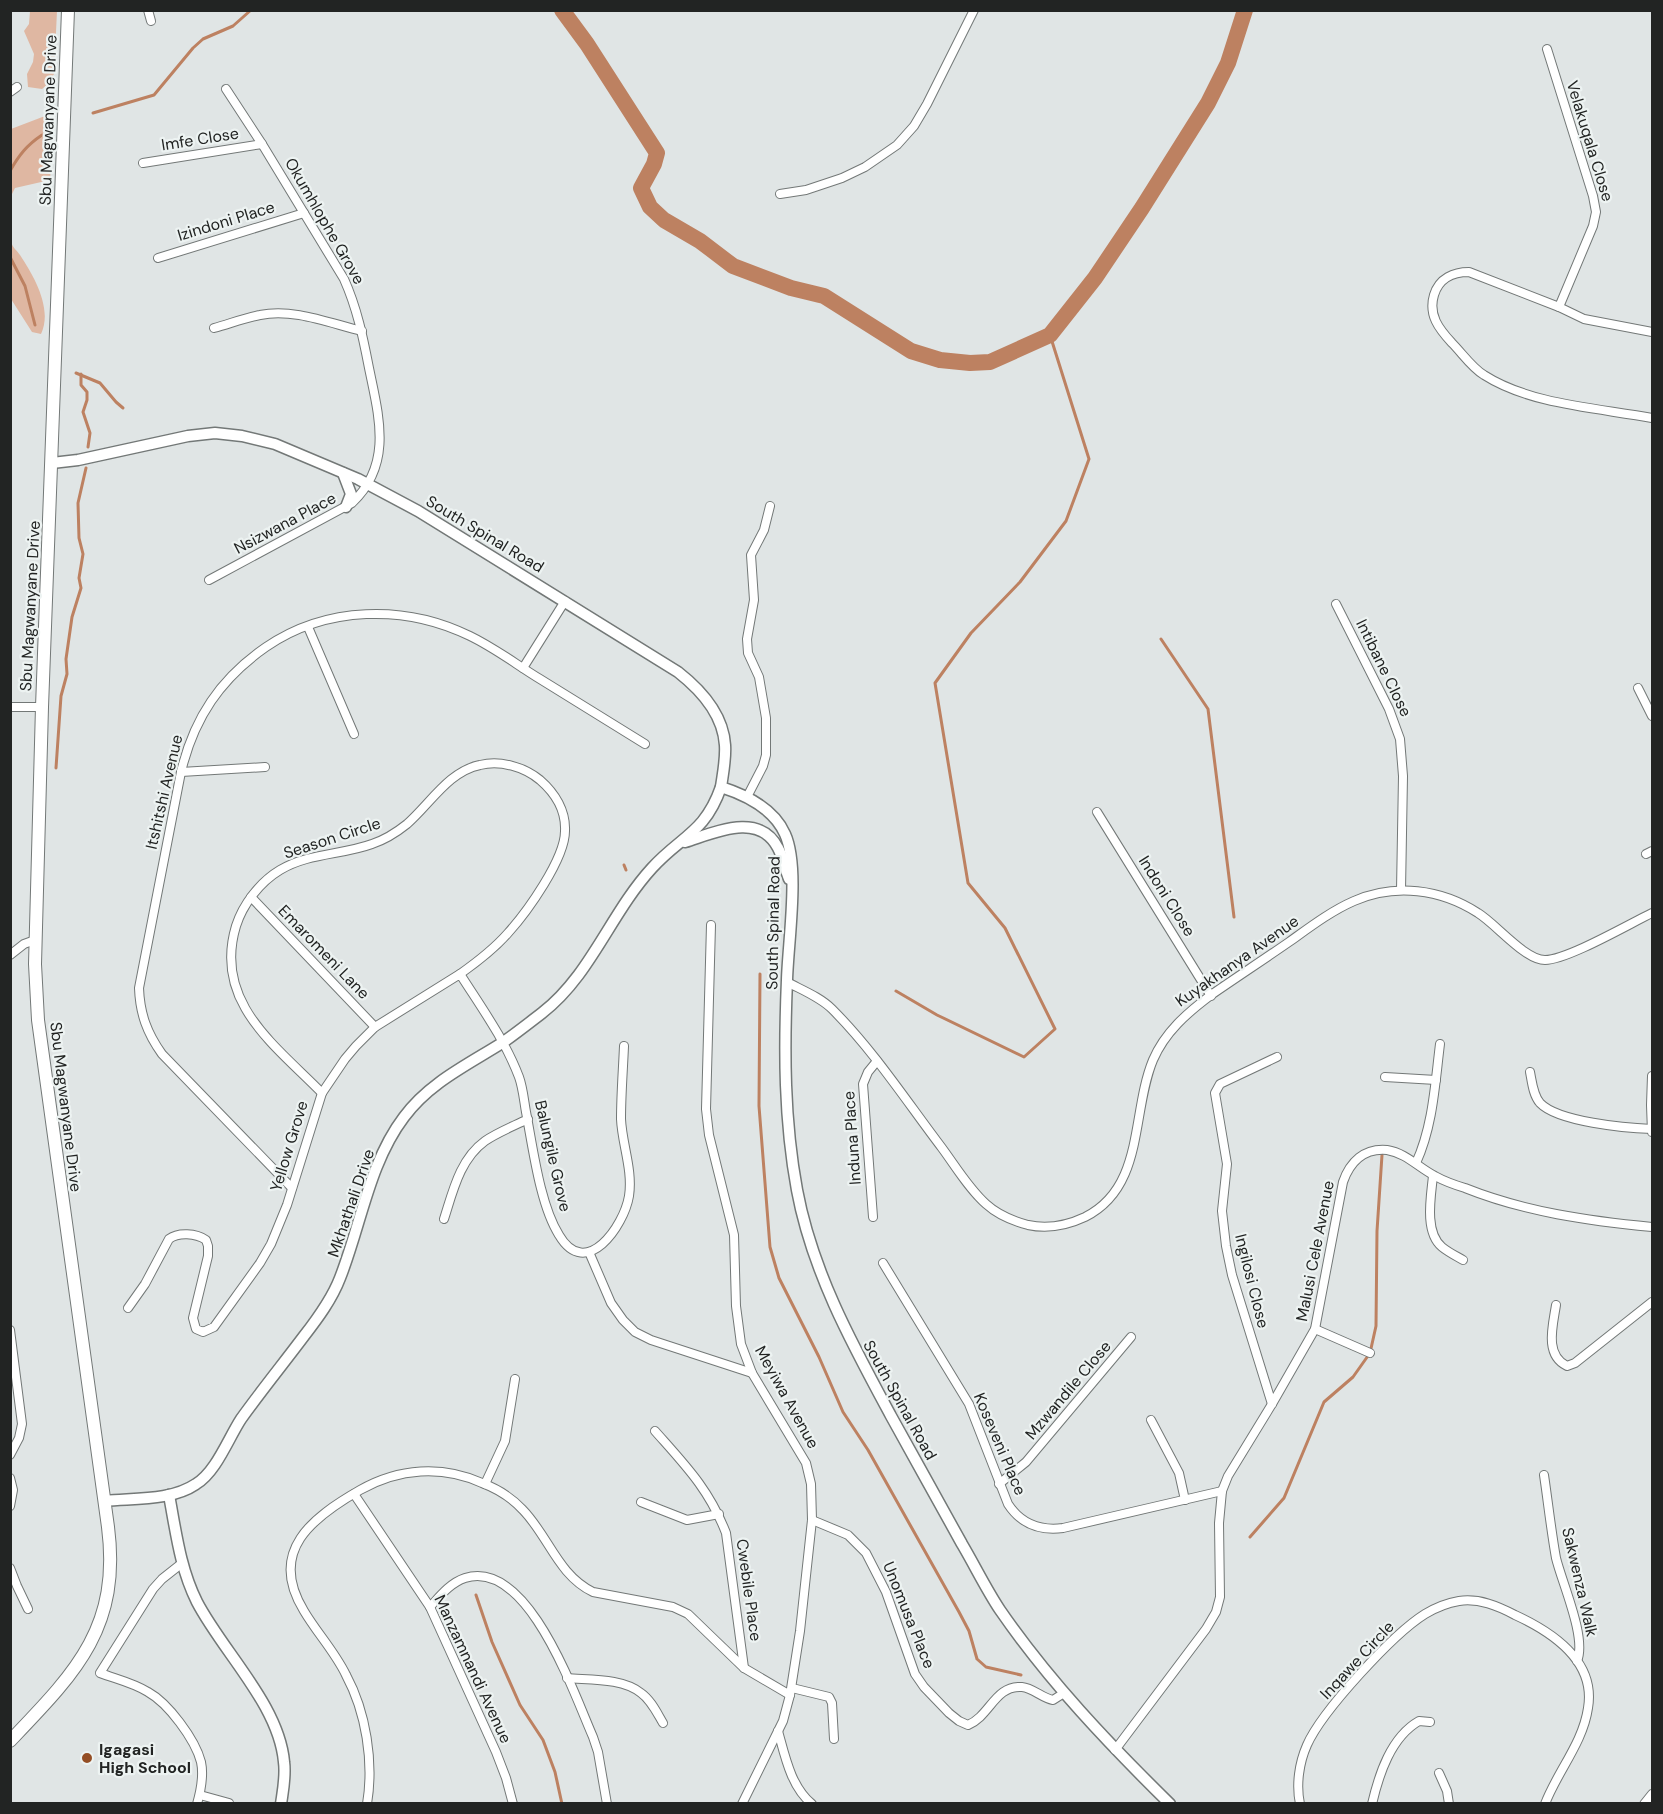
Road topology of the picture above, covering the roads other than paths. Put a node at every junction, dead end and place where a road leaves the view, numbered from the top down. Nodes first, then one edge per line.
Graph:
1 (68, 10) edge
2 (148, 10) edge
3 (974, 10) edge
4 (151, 21) dead end
5 (1547, 49) dead end
6 (226, 89) dead end
7 (262, 144) junction
8 (143, 163) dead end
9 (780, 194) dead end
10 (304, 213) junction
11 (158, 258) dead end
12 (1559, 307) junction
13 (214, 328) dead end
14 (362, 331) junction
15 (1653, 332) edge
16 (1653, 418) edge
17 (52, 463) junction
18 (343, 472) junction
19 (369, 484) junction
20 (771, 506) dead end
21 (346, 507) junction
22 (209, 580) dead end
23 (565, 601) junction
24 (1336, 604) dead end
25 (309, 627) junction
26 (523, 668) junction
27 (1638, 687) dead end
28 (10, 707) edge
29 (42, 707) junction
30 (1653, 716) edge
31 (354, 734) dead end
32 (645, 744) dead end
33 (265, 767) dead end
34 (181, 772) junction
35 (721, 787) junction
36 (747, 797) junction
37 (1097, 813) dead end
38 (680, 843) junction
39 (792, 888) junction
40 (1401, 890) junction
41 (251, 897) junction
42 (1653, 913) edge
43 (711, 925) dead end
44 (35, 940) junction
45 (10, 955) edge
46 (460, 974) junction
47 (787, 982) junction
48 (1211, 996) junction
49 (375, 1027) junction
50 (503, 1042) junction
51 (1440, 1044) dead end
52 (624, 1046) dead end
53 (1277, 1057) dead end
54 (877, 1061) junction
55 (1530, 1072) dead end
56 (1653, 1076) edge
57 (1385, 1077) dead end
58 (1436, 1080) junction
59 (322, 1093) junction
60 (528, 1119) junction
61 (1652, 1131) edge
62 (1416, 1163) junction
63 (1433, 1176) junction
64 (292, 1188) junction
65 (873, 1217) dead end
66 (444, 1219) dead end
67 (1653, 1227) edge
68 (589, 1252) junction
69 (1463, 1260) dead end
70 (883, 1263) dead end
71 (1653, 1302) edge
72 (1556, 1305) dead end
73 (128, 1308) dead end
74 (1315, 1329) junction
75 (10, 1330) edge
76 (1131, 1337) dead end
77 (1370, 1353) dead end
78 (752, 1373) junction
79 (515, 1379) dead end
80 (1272, 1404) junction
81 (1151, 1420) dead end
82 (655, 1431) dead end
83 (10, 1455) edge
84 (1544, 1475) dead end
85 (10, 1478) edge
86 (485, 1484) junction
87 (999, 1484) junction
88 (1222, 1491) junction
89 (354, 1494) junction
90 (169, 1495) junction
91 (1185, 1500) junction
92 (105, 1501) junction
93 (641, 1502) dead end
94 (10, 1506) edge
95 (719, 1514) junction
96 (812, 1520) junction
97 (181, 1564) junction
98 (10, 1568) edge
99 (14, 1589) edge
100 (430, 1607) junction
101 (28, 1610) dead end
102 (1578, 1661) junction
103 (744, 1668) junction
104 (567, 1678) junction
105 (791, 1691) junction
106 (1064, 1693) junction
107 (1430, 1722) dead end
108 (663, 1723) dead end
109 (778, 1731) junction
110 (834, 1739) dead end
111 (10, 1740) edge
112 (1115, 1750) junction
113 (1439, 1773) dead end
114 (1653, 1794) edge
115 (199, 1799) edge
116 (229, 1803) edge
117 (281, 1803) edge
118 (368, 1803) edge
119 (513, 1803) edge
120 (607, 1803) edge
121 (742, 1803) edge
122 (812, 1803) edge
123 (1170, 1803) edge
124 (1300, 1803) edge
125 (1372, 1803) edge
126 (1449, 1803) edge
127 (1545, 1803) edge
128 (1644, 1803) edge

1 - 17 main road, Sbu Magwanyane Drive
2 - 4 street
3 - 9 street
5 - 12 street, Velakuqala Close
6 - 7 street, Okumhlophe Grove
7 - 8 street, Imfe Close
7 - 10 street, Okumhlophe Grove
10 - 11 street, Izindoni Place
10 - 14 street, Okumhlophe Grove
12 - 15 street
12 - 16 street
13 - 14 street
14 - 19 street, Okumhlophe Grove
17 - 18 street, South Spinal Road
17 - 29 main road, Sbu Magwanyane Drive
18 - 19 street, South Spinal Road
18 - 21 street
19 - 21 street, Nsizwana Place
19 - 23 street, South Spinal Road
20 - 36 street
21 - 22 street, Nsizwana Place
23 - 26 street
23 - 35 street, South Spinal Road
24 - 40 street, Intibane Close
25 - 26 street, Itshitshi Avenue
25 - 31 street
25 - 34 street, Itshitshi Avenue
26 - 32 street, Itshitshi Avenue
27 - 30 street
28 - 29 street
29 - 44 main road, Sbu Magwanyane Drive
33 - 34 street
34 - 64 street, Itshitshi Avenue
35 - 36 street, South Spinal Road
35 - 38 street, Mkhathali Drive
36 - 39 street, South Spinal Road
37 - 48 street, Indoni Close
38 - 39 street
38 - 50 street, Mkhathali Drive
39 - 47 street, South Spinal Road
40 - 42 street, Kuyakhanya Avenue
40 - 48 street, Kuyakhanya Avenue
41 - 46 street, Season Circle
41 - 49 street, Emaromeni Lane
41 - 59 street, Season Circle
43 - 78 street, Meyiwa Avenue
44 - 45 street
44 - 92 main road, Sbu Magwanyane Drive
46 - 49 street, Yellow Grove
46 - 50 street
47 - 54 street, Kuyakhanya Avenue
47 - 106 street, South Spinal Road
48 - 54 street, Kuyakhanya Avenue
49 - 59 street, Yellow Grove
50 - 60 street, Balungile Grove
50 - 90 street, Mkhathali Drive
51 - 58 street
52 - 68 street
53 - 80 street, Ingilosi Close
54 - 65 street, Induna Place
55 - 61 street
56 - 61 street
57 - 58 street
58 - 62 street
59 - 64 street, Yellow Grove
60 - 66 street
60 - 68 street, Balungile Grove
62 - 63 street, Malusi Cele Avenue
62 - 74 street, Malusi Cele Avenue
63 - 67 street, Malusi Cele Avenue
63 - 69 street
64 - 73 street, Yellow Grove
68 - 78 street
70 - 87 street, Koseveni Place
71 - 72 street
74 - 77 street
74 - 80 street, Malusi Cele Avenue
75 - 83 street
76 - 87 street, Mzwandile Close
78 - 96 street, Meyiwa Avenue
79 - 86 street
80 - 88 street, Malusi Cele Avenue
81 - 91 street
82 - 95 street, Cwebile Place
84 - 102 street, Sakwenza Walk
85 - 94 street
86 - 89 street
86 - 103 street
87 - 91 street, Koseveni Place
88 - 91 street, Koseveni Place
88 - 112 street, Malusi Cele Avenue
89 - 100 street, Manzamnandi Avenue
89 - 118 street
90 - 92 street, Mkhathali Drive
90 - 97 street
92 - 111 main road, Sbu Magwanyane Drive
93 - 95 street
95 - 103 street, Cwebile Place
96 - 105 street, Meyiwa Avenue
96 - 106 street, Unomusa Place
97 - 115 street
97 - 117 street
98 - 99 street
99 - 101 street
100 - 104 street
100 - 119 street, Manzamnandi Avenue
102 - 124 street, Inqawe Circle
102 - 127 street, Inqawe Circle
103 - 105 street
104 - 108 street
104 - 120 street
105 - 109 street, Meyiwa Avenue
105 - 110 street
106 - 112 street, South Spinal Road
107 - 125 street
109 - 121 street, Meyiwa Avenue
109 - 122 street
112 - 123 street, South Spinal Road
113 - 126 street
114 - 128 street
115 - 116 street

